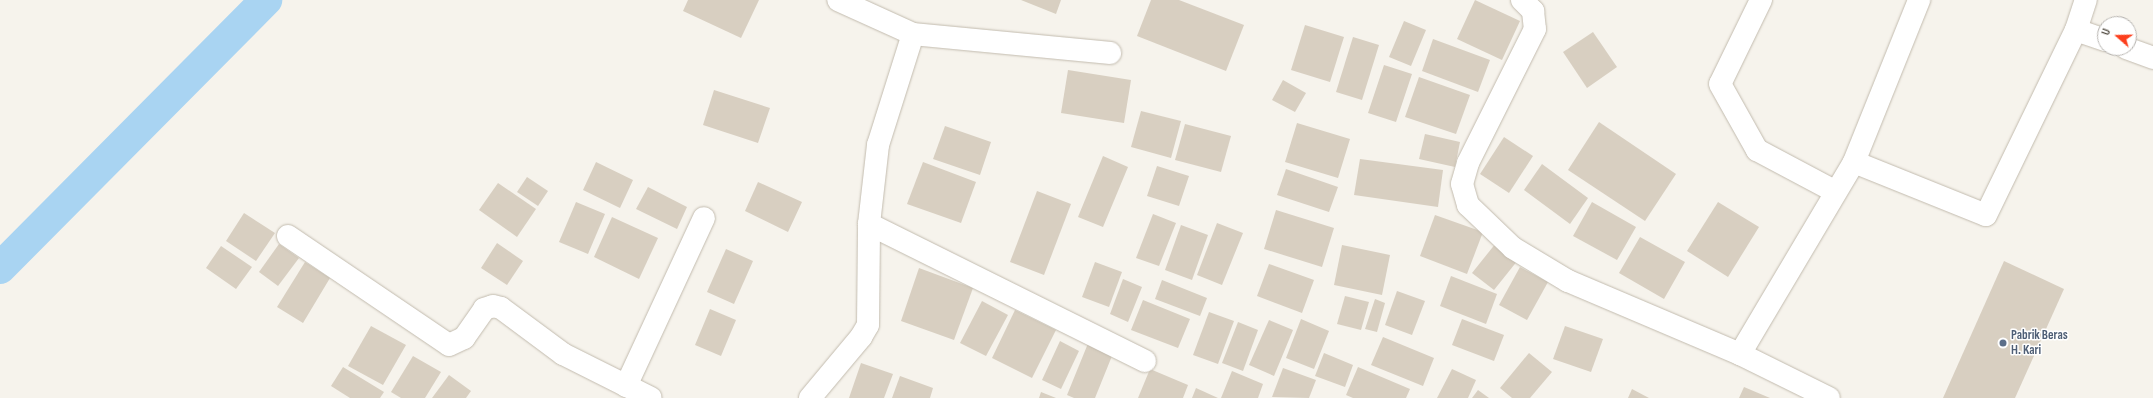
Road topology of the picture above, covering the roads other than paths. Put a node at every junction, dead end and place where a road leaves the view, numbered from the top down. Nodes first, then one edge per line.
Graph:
1 (838, 0) edge
2 (1522, 0) edge
3 (1919, 0) edge
4 (2086, 0) edge
5 (1757, 3) edge
6 (2076, 30) junction
7 (914, 34) junction
8 (2097, 37) edge
9 (2137, 52) edge
10 (1110, 53) dead end
11 (2153, 58) edge
12 (1854, 162) junction
13 (1836, 192) junction
14 (704, 218) dead end
15 (868, 224) junction
16 (288, 236) dead end
17 (1740, 354) junction
18 (1145, 361) dead end
19 (626, 386) junction
20 (651, 398) edge
21 (810, 398) edge
22 (1828, 398) edge

1 - 7 street
2 - 17 street
3 - 12 street
4 - 6 street
5 - 13 street
6 - 8 street
6 - 12 street
7 - 10 street
7 - 15 street
9 - 11 street
12 - 13 street
13 - 17 street
14 - 19 street
15 - 18 street
15 - 21 street
16 - 19 street
17 - 22 street
19 - 20 street

